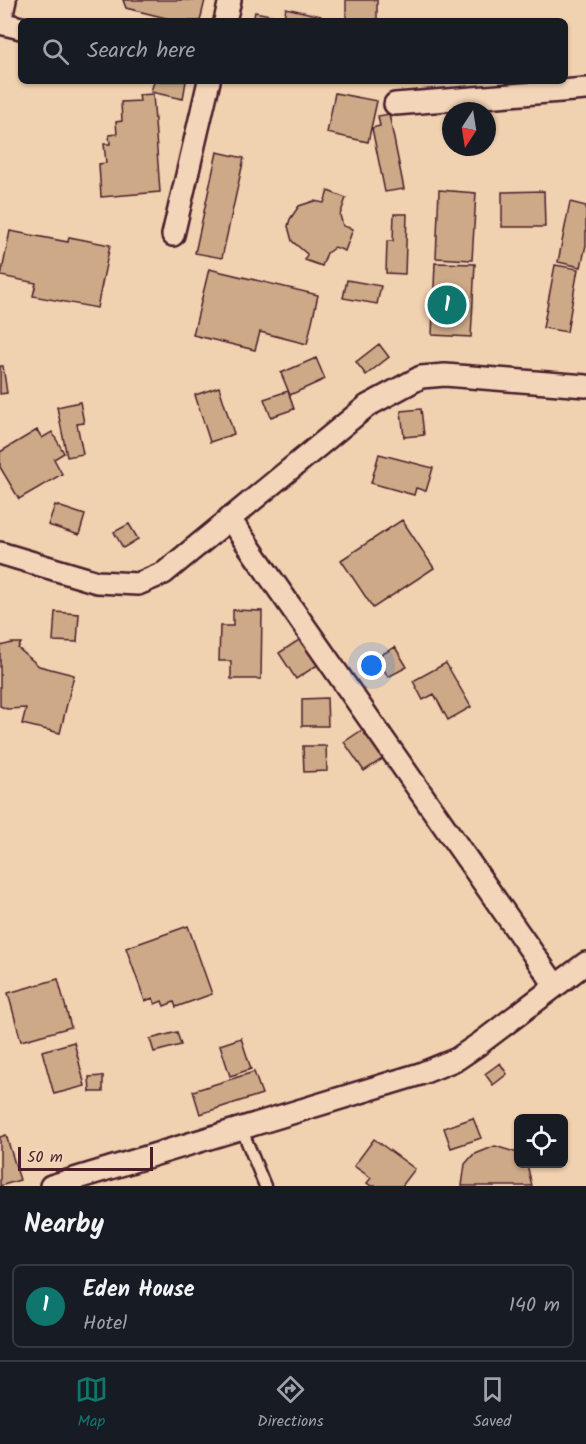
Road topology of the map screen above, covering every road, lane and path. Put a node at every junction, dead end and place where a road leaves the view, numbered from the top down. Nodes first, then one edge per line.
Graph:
1 (2, 0) edge
2 (230, 0) edge
3 (0, 9) edge
4 (226, 18) edge
5 (0, 23) edge
6 (18, 27) edge
7 (208, 84) edge
8 (586, 88) edge
9 (395, 104) dead end
10 (172, 235) dead end
11 (586, 386) edge
12 (228, 518) junction
13 (0, 553) edge
14 (586, 963) edge
15 (555, 985) junction
16 (242, 1130) junction
17 (51, 1186) edge
18 (265, 1186) edge

1 - 3 street
2 - 4 street
5 - 6 street
7 - 10 street
8 - 9 street
11 - 12 street
12 - 13 street
12 - 15 street
14 - 15 street
15 - 16 street
16 - 17 street
16 - 18 lane

